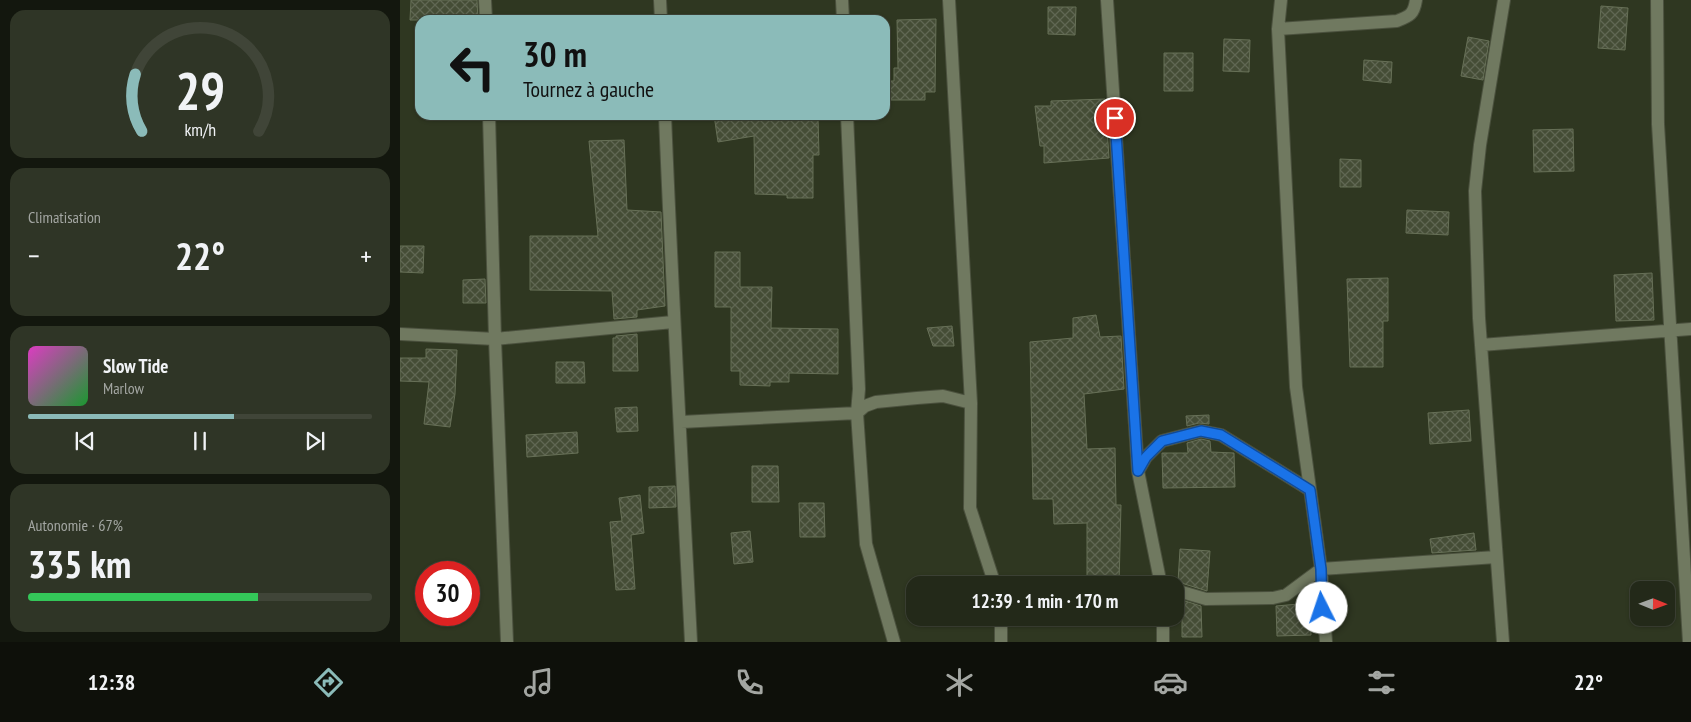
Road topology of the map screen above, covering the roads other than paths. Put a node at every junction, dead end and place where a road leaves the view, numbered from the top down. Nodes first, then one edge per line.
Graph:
1 (485, 0) edge
2 (660, 0) edge
3 (842, 0) edge
4 (949, 0) edge
5 (1107, 0) edge
6 (1281, 0) edge
7 (1416, 0) edge
8 (1504, 0) edge
9 (1657, 0) edge
10 (486, 15) edge
11 (661, 15) edge
12 (843, 15) edge
13 (1278, 29) junction
14 (488, 120) edge
15 (665, 120) edge
16 (847, 120) edge
17 (673, 322) junction
18 (1691, 329) edge
19 (1669, 331) junction
20 (400, 334) edge
21 (495, 339) junction
22 (1481, 345) junction
23 (971, 403) junction
24 (857, 413) junction
25 (681, 422) junction
26 (1138, 471) junction
27 (1310, 490) junction
28 (1496, 557) junction
29 (1321, 569) junction
30 (992, 576) edge
31 (1159, 576) edge
32 (1184, 593) edge
33 (1001, 626) edge
34 (1162, 626) edge
35 (508, 642) edge
36 (691, 642) edge
37 (894, 642) edge
38 (1000, 642) edge
39 (1163, 642) edge
40 (1326, 642) edge
41 (1503, 642) edge
42 (1689, 642) edge

1 - 10 street
2 - 11 street
3 - 12 street
4 - 23 street
5 - 26 street
6 - 13 street
7 - 13 street
8 - 22 street
9 - 19 street
13 - 27 street
14 - 21 street
15 - 17 street
16 - 24 street
17 - 21 street
17 - 25 street
18 - 19 street
19 - 22 street
19 - 42 street
20 - 21 street
21 - 35 street
22 - 28 street
23 - 24 street
23 - 30 street
24 - 25 street
24 - 37 street
25 - 36 street
26 - 27 street
26 - 31 street
27 - 29 street
28 - 29 street
28 - 41 street
29 - 32 street
29 - 40 street
33 - 38 street
34 - 39 street

